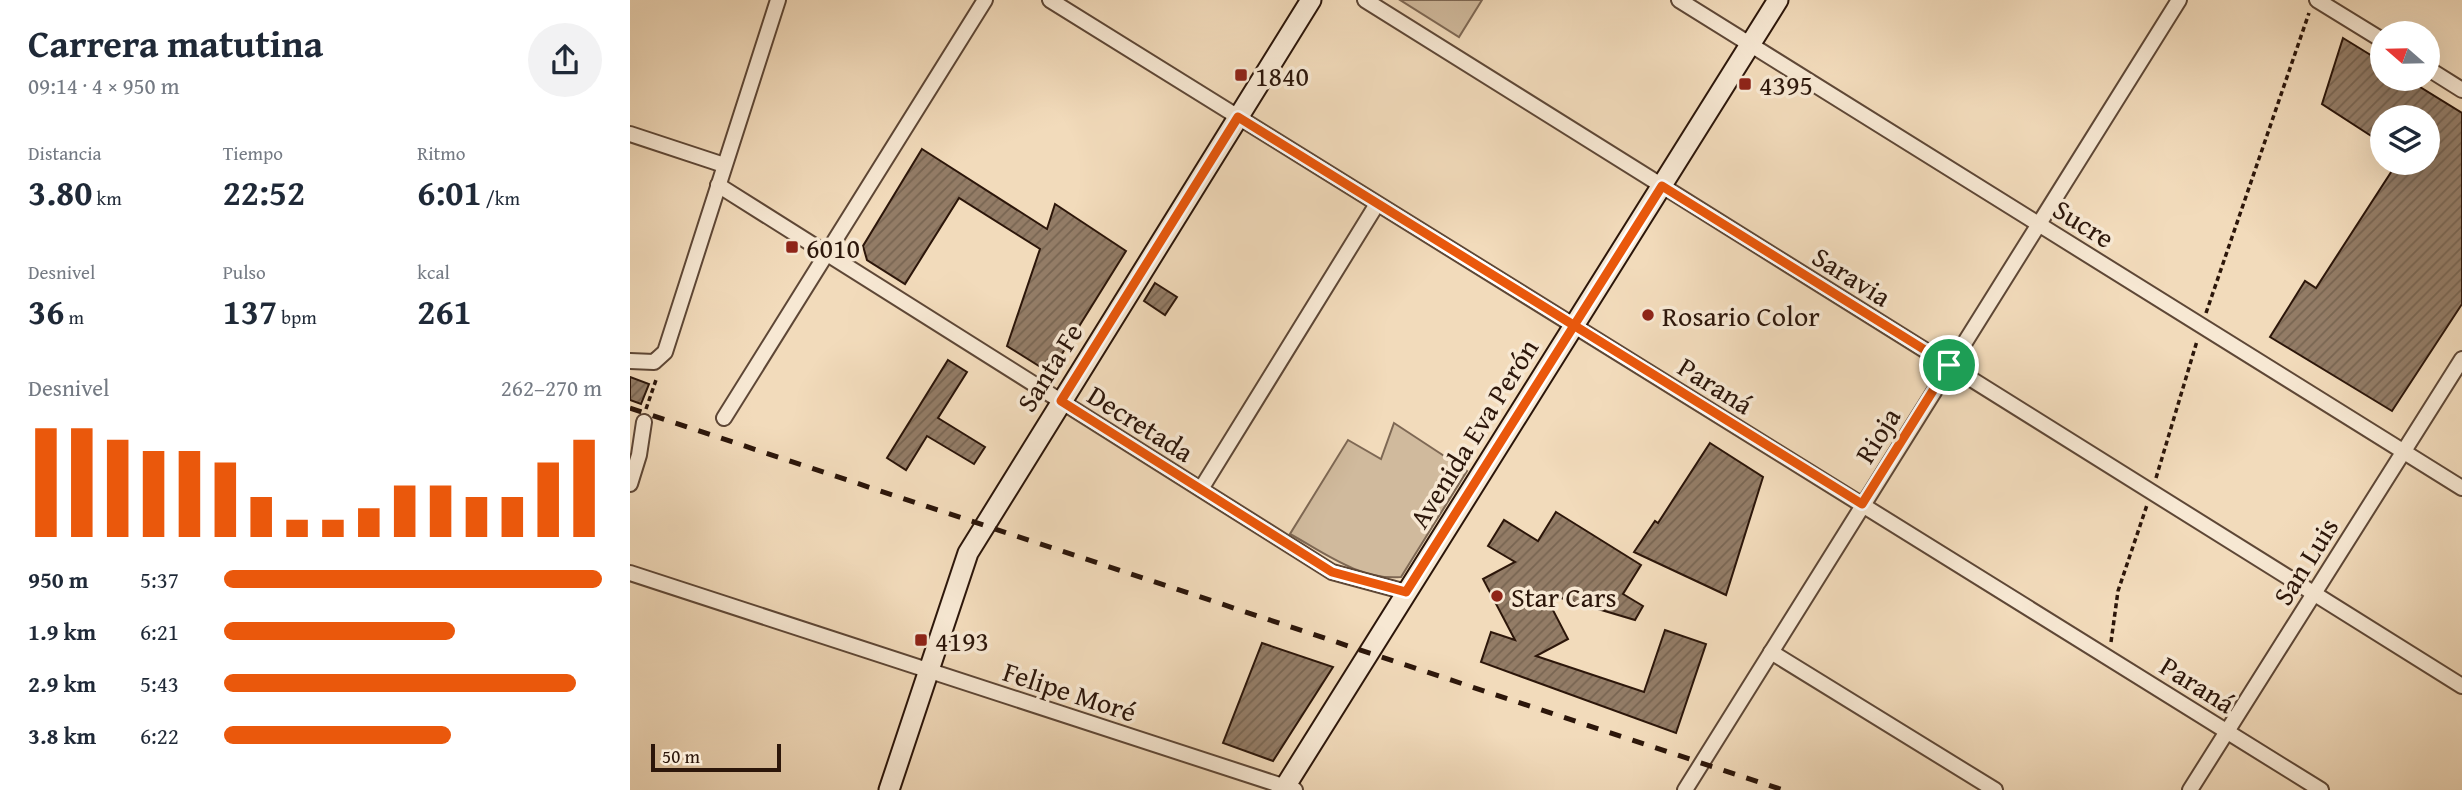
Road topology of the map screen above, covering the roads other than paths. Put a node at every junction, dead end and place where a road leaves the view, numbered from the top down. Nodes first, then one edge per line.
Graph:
1 (778, 0) edge
2 (985, 0) edge
3 (1050, 0) edge
4 (1311, 0) edge
5 (1364, 0) edge
6 (1679, 0) edge
7 (1778, 0) edge
8 (2179, 0) edge
9 (2317, 0) edge
10 (2370, 33) edge
11 (1750, 44) junction
12 (2440, 76) edge
13 (2462, 90) edge
14 (1238, 117) junction
15 (630, 134) edge
16 (724, 165) junction
17 (718, 185) junction
18 (1662, 186) junction
19 (1377, 204) junction
20 (2038, 224) junction
21 (827, 253) junction
22 (1574, 326) junction
23 (2462, 359) edge
24 (630, 361) edge
25 (1949, 365) junction
26 (1061, 401) junction
27 (724, 418) dead end
28 (644, 422) dead end
29 (2404, 451) junction
30 (630, 484) edge
31 (2462, 488) edge
32 (1200, 489) junction
33 (1862, 504) junction
34 (630, 573) edge
35 (1406, 592) junction
36 (2314, 593) junction
37 (1771, 652) junction
38 (929, 670) junction
39 (2462, 686) edge
40 (2227, 731) junction
41 (1288, 789) edge
42 (889, 790) edge
43 (1685, 790) edge
44 (1995, 790) edge
45 (2190, 790) edge
46 (2321, 790) edge

1 - 16 street
2 - 21 street
3 - 14 street, Paraná
4 - 14 main road, Santa Fe
5 - 18 street, Saravia
6 - 11 street, Sucre
7 - 11 main road, Avenida Eva Perón
8 - 20 street, Rioja
9 - 10 street
11 - 18 main road, Avenida Eva Perón
11 - 20 street, Sucre
12 - 13 street
14 - 19 street, Paraná
14 - 26 main road, Santa Fe
15 - 16 street
16 - 17 street
17 - 21 street, Decretada
17 - 24 street
18 - 22 main road, Avenida Eva Perón
18 - 25 street, Saravia
19 - 22 street, Paraná
19 - 32 street
20 - 25 street, Rioja
20 - 29 street, Sucre
21 - 26 street, Decretada
21 - 27 street
22 - 33 street, Paraná
22 - 35 main road, Avenida Eva Perón
23 - 29 street, San Luis
25 - 33 street, Rioja
25 - 36 street, Saravia
26 - 32 street, Decretada
26 - 38 main road, Santa Fe
28 - 30 street
29 - 31 street, Sucre
29 - 36 street, San Luis
32 - 35 street, Decretada
33 - 37 street, Rioja
33 - 40 street, Paraná
34 - 38 street, Felipe Moré
35 - 41 main road, Avenida Eva Perón
36 - 39 street, Saravia
36 - 40 street, San Luis
37 - 43 street, Rioja
37 - 44 street
38 - 41 street, Felipe Moré
38 - 42 main road, Santa Fe
40 - 45 street, San Luis
40 - 46 street, Paraná

